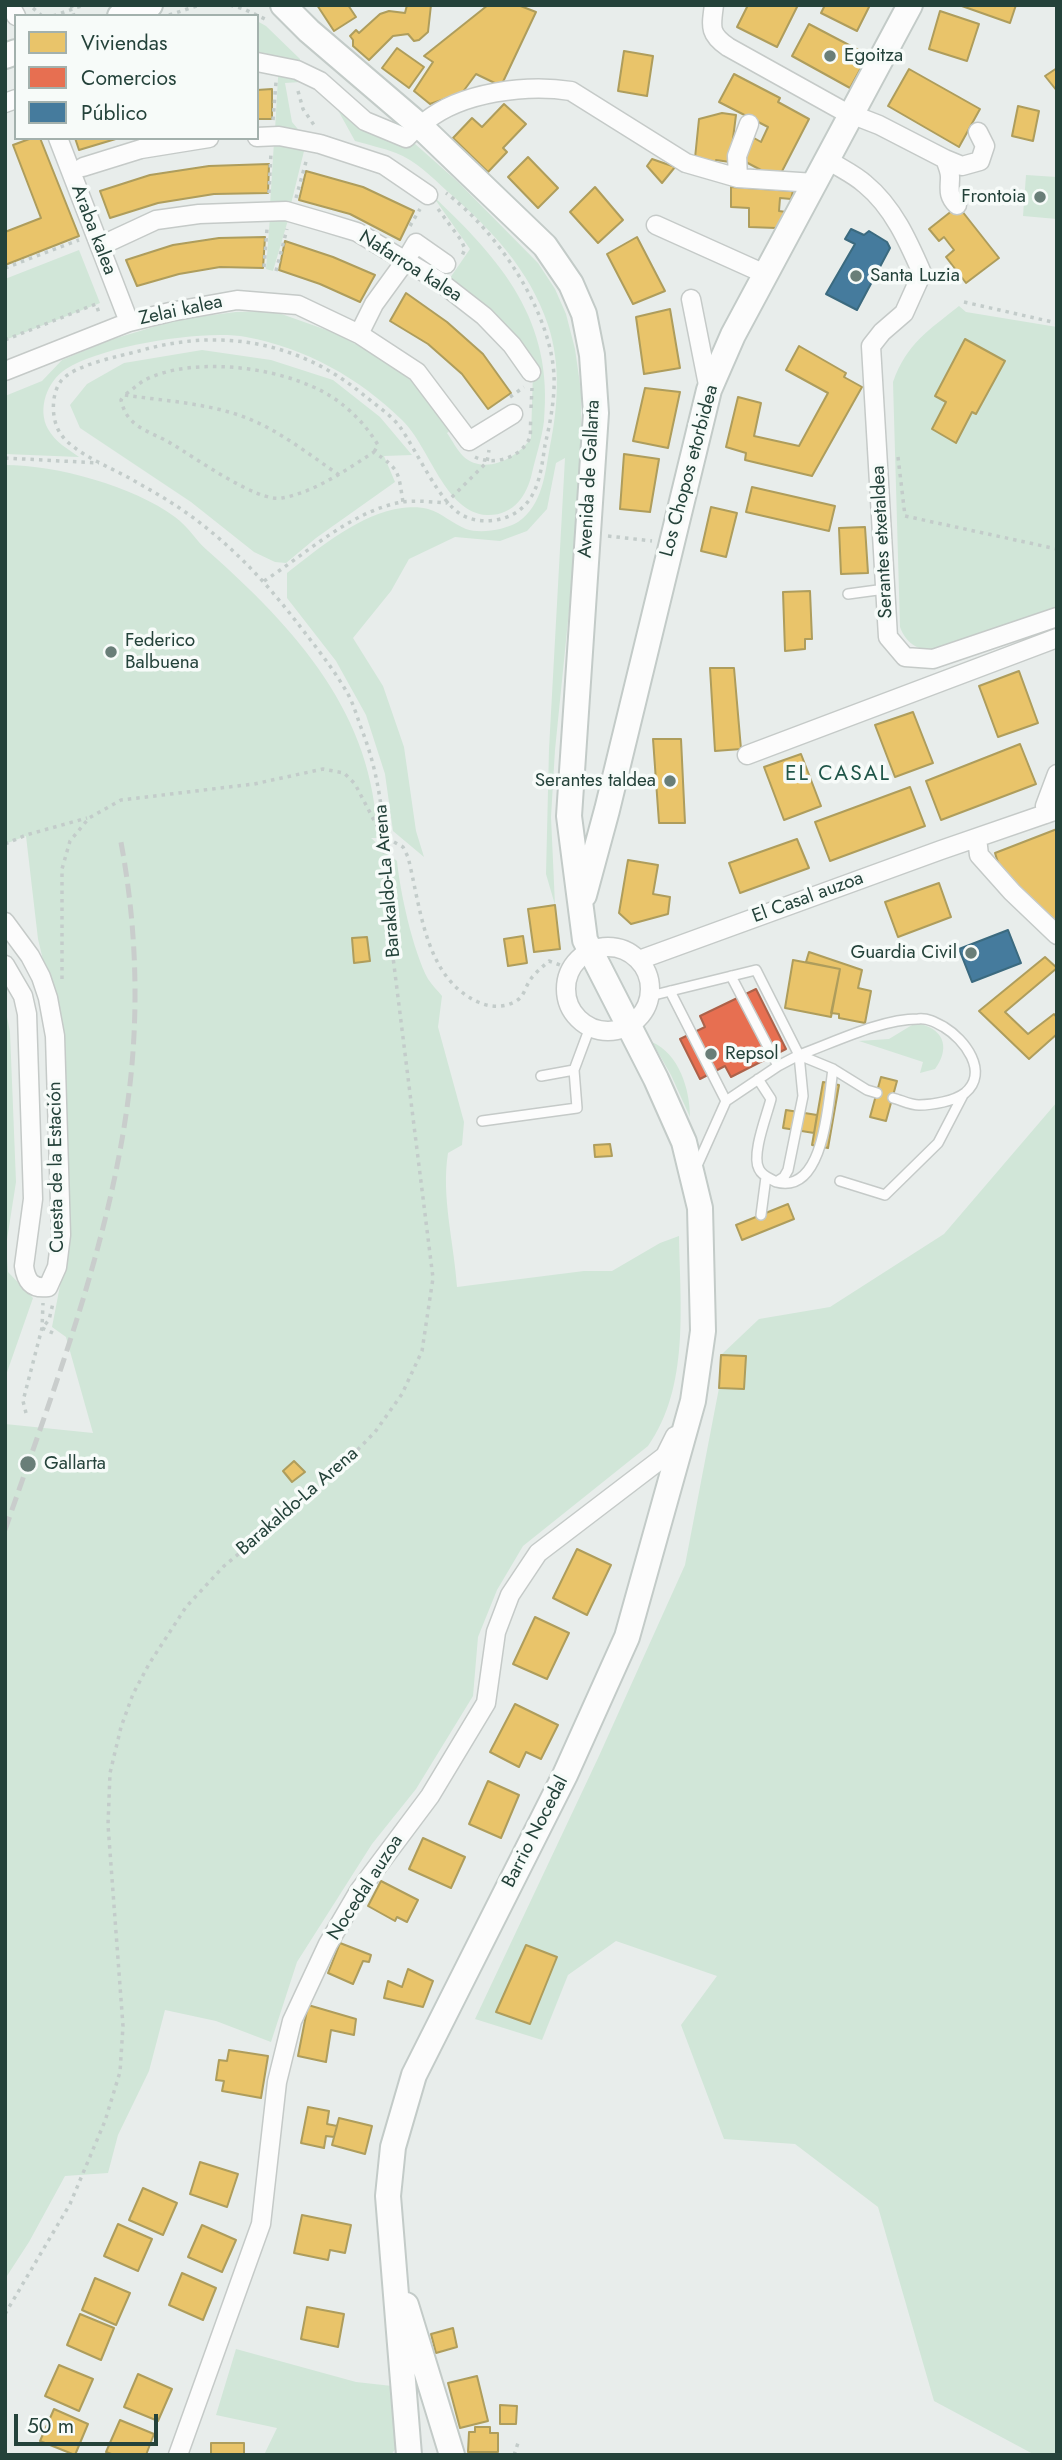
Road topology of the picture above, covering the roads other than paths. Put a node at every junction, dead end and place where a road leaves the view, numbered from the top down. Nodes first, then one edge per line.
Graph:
1 (149, 5) edge
2 (714, 5) edge
3 (909, 5) edge
4 (125, 14) edge
5 (277, 14) edge
6 (259, 62) edge
7 (851, 115) junction
8 (426, 121) dead end
9 (749, 124) dead end
10 (978, 132) dead end
11 (411, 133) dead end
12 (265, 136) edge
13 (59, 140) edge
14 (197, 140) edge
15 (945, 159) junction
16 (828, 160) junction
17 (83, 167) dead end
18 (738, 178) junction
19 (815, 183) junction
20 (432, 190) road end
21 (957, 205) dead end
22 (656, 225) dead end
23 (100, 246) junction
24 (401, 257) junction
25 (446, 264) dead end
26 (765, 274) junction
27 (691, 299) dead end
28 (129, 322) junction
29 (359, 334) junction
30 (5, 371) edge
31 (531, 377) road end
32 (709, 390) junction
33 (508, 407) road end
34 (885, 589) junction
35 (848, 594) dead end
36 (1057, 617) edge
37 (1057, 638) edge
38 (747, 755) dead end
39 (1057, 774) edge
40 (607, 810) junction
41 (1051, 812) edge
42 (569, 816) junction
43 (977, 838) junction
44 (581, 906) junction
45 (5, 922) edge
46 (1057, 935) edge
47 (590, 950) junction
48 (639, 960) junction
49 (5, 965) edge
50 (732, 976) junction
51 (670, 991) junction
52 (650, 996) junction
53 (629, 1026) junction
54 (590, 1027) junction
55 (799, 1055) junction
56 (778, 1066) junction
57 (834, 1069) junction
58 (574, 1070) junction
59 (541, 1076) dead end
60 (758, 1079) junction
61 (877, 1093) dead end
62 (963, 1095) junction
63 (892, 1098) dead end
64 (726, 1101) junction
65 (482, 1121) dead end
66 (693, 1175) junction
67 (766, 1177) junction
68 (840, 1181) dead end
69 (776, 1182) junction
70 (761, 1215) dead end
71 (693, 1401) junction
72 (393, 2260) junction
73 (178, 2455) edge
74 (409, 2455) edge
75 (452, 2455) edge

1 - 4 street
2 - 7 street
3 - 7 street, Los Chopos etorbidea
5 - 42 street, Avenida de Gallarta
6 - 11 street
7 - 15 street
7 - 16 street, Los Chopos etorbidea
8 - 18 street
9 - 18 street
10 - 15 street
12 - 20 street
13 - 23 street, Araba kalea
14 - 17 street, Araba kalea
15 - 21 street
16 - 19 street, Los Chopos etorbidea
16 - 34 street, Serantes etxetaldea
18 - 19 street
19 - 26 street, Los Chopos etorbidea
22 - 26 street
23 - 24 street, Nafarroa kalea
23 - 28 street, Araba kalea
24 - 25 street
24 - 29 street
24 - 31 street, Nafarroa kalea
26 - 32 street, Los Chopos etorbidea
27 - 32 street
28 - 29 street, Zelai kalea
28 - 30 street, Zelai kalea
29 - 33 street
32 - 40 street, Los Chopos etorbidea
34 - 35 lane
34 - 36 street, Serantes etxetaldea
37 - 38 street
39 - 41 street
40 - 42 street
40 - 44 street, Los Chopos etorbidea
41 - 43 street, El Casal auzoa
42 - 44 street, Avenida de Gallarta
43 - 46 street
43 - 48 street, El Casal auzoa
44 - 47 street, Avenida de Gallarta
45 - 49 street, Cuesta de la Estación
47 - 48 street
47 - 53 street, Avenida de Gallarta
47 - 54 street
48 - 52 street
50 - 51 lane
50 - 55 lane
50 - 56 lane
51 - 52 lane
51 - 64 lane
52 - 53 street
53 - 54 street
53 - 66 street, Avenida de Gallarta
54 - 58 lane
55 - 56 lane
55 - 57 lane
55 - 62 lane
55 - 69 lane
56 - 60 lane
57 - 61 lane
57 - 69 lane
58 - 59 lane
58 - 65 lane
60 - 64 lane
60 - 67 lane
62 - 63 lane
62 - 68 lane
64 - 66 lane
66 - 71 street, Barrio Nocedal
67 - 69 lane
67 - 70 lane
71 - 72 street, Barrio Nocedal
71 - 73 street, Nocedal auzoa
72 - 74 street, Barrio Nocedal
72 - 75 street, Barrio Nocedal

